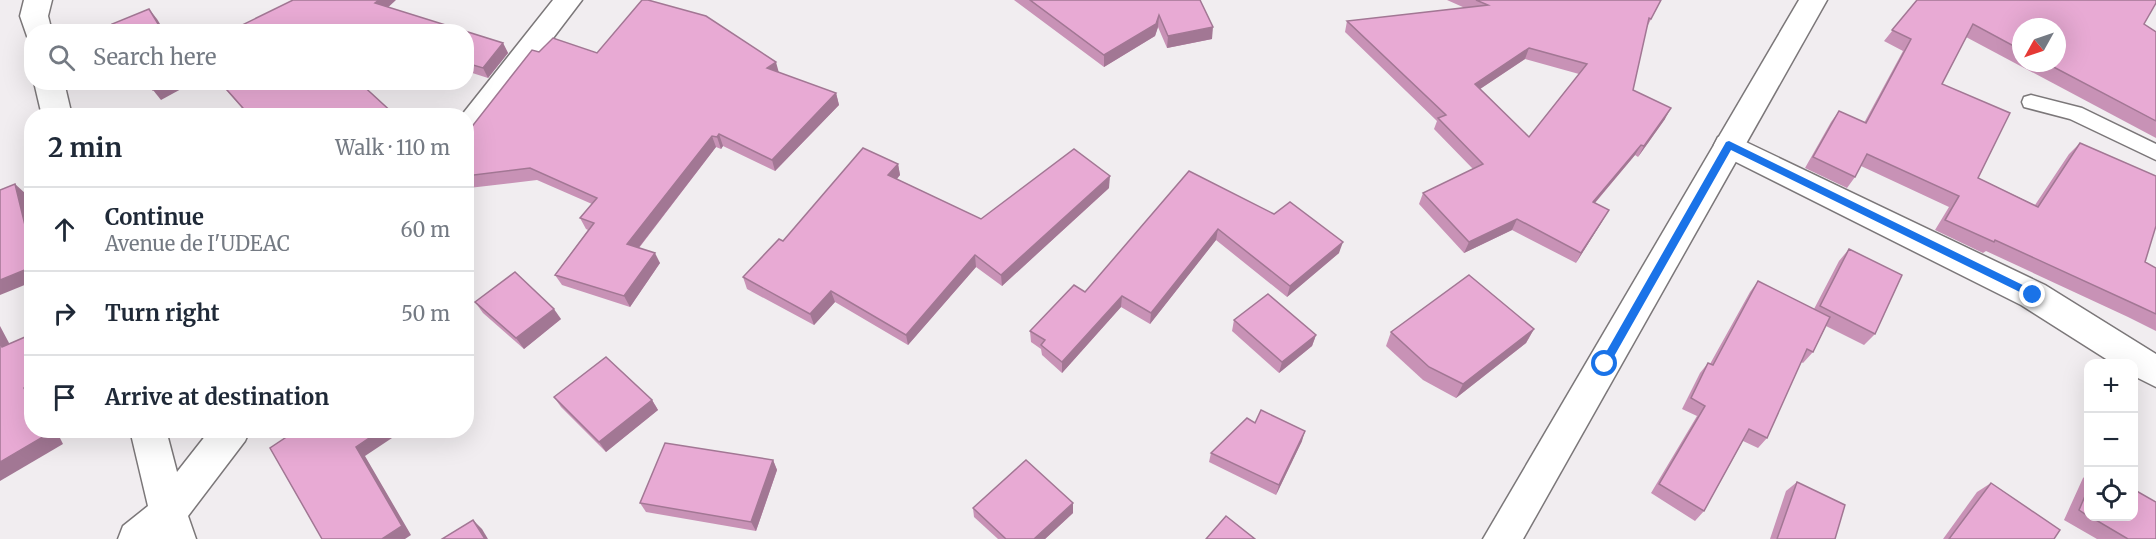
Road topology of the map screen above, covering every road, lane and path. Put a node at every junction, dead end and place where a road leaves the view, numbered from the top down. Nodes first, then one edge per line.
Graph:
1 (38, 0) edge
2 (568, 0) edge
3 (1813, 0) edge
4 (36, 24) edge
5 (51, 90) edge
6 (2031, 102) dead end
7 (55, 108) edge
8 (474, 120) edge
9 (1729, 145) junction
10 (2156, 153) edge
11 (2156, 372) edge
12 (150, 438) edge
13 (227, 438) edge
14 (172, 526) edge
15 (137, 539) edge
16 (1502, 539) edge

1 - 4 street
2 - 8 street
3 - 9 street
5 - 7 street
6 - 10 lane
9 - 11 street
9 - 16 street
12 - 14 street
13 - 14 street
14 - 15 street

